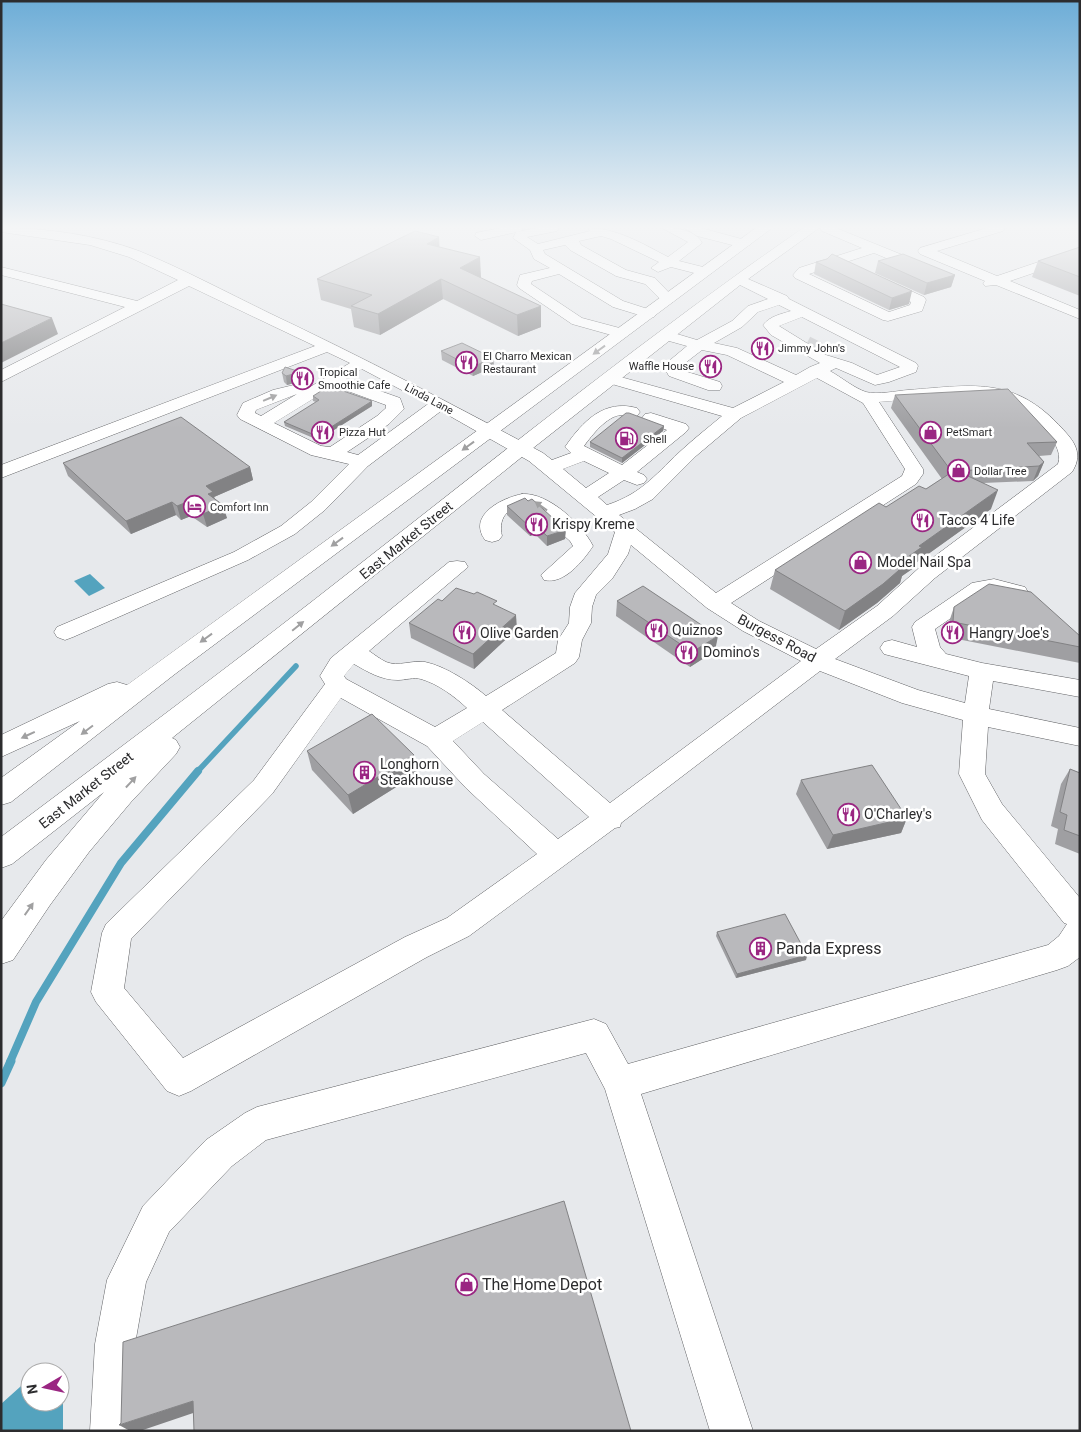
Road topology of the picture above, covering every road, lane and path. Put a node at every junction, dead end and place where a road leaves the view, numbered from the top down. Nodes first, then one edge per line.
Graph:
1 (96, 295) edge
2 (160, 295) edge
3 (220, 295) edge
4 (538, 295) edge
5 (664, 295) edge
6 (674, 295) edge
7 (704, 295) edge
8 (718, 295) edge
9 (773, 295) edge
10 (842, 295) edge
11 (908, 295) edge
12 (1038, 295) edge
13 (1052, 295) edge
14 (618, 296) joint
15 (1061, 298) dead end
16 (668, 299) junction
17 (782, 299) junction
18 (139, 306) junction
19 (701, 308) junction
20 (804, 312) junction
21 (649, 314) junction
22 (1080, 315) edge
23 (742, 320) junction
24 (584, 323) junction
25 (761, 331) junction
26 (622, 333) junction
27 (667, 336) junction
28 (856, 342) dead end
29 (807, 343) tunnel mouth
30 (699, 346) junction
31 (327, 347) junction
32 (885, 353) junction
33 (361, 363) junction
34 (830, 363) junction
35 (793, 369) junction
36 (1, 377) edge
37 (333, 380) junction
38 (611, 380) junction
39 (402, 384) junction
40 (379, 396) junction
41 (865, 397) junction
42 (694, 403) junction
43 (440, 404) junction
44 (574, 408) junction
45 (735, 414) junction
46 (651, 418) dead end
47 (382, 420) junction
48 (556, 422) junction
49 (405, 428) junction
50 (489, 431) junction
51 (600, 431) junction
52 (358, 436) junction
53 (384, 445) junction
54 (521, 448) junction
55 (649, 451) junction
56 (690, 452) junction
57 (333, 453) junction
58 (361, 462) junction
59 (549, 468) junction
60 (1, 472) edge
61 (654, 488) junction
62 (585, 497) junction
63 (604, 513) junction
64 (626, 531) junction
65 (492, 536) dead end
66 (664, 562) junction
67 (456, 566) dead end
68 (604, 574) junction
69 (552, 576) dead end
70 (1034, 601) edge
71 (715, 603) junction
72 (65, 632) dead end
73 (892, 648) dead end
74 (353, 652) junction
75 (260, 656) junction
76 (817, 660) junction
77 (938, 660) junction
78 (166, 668) junction
79 (982, 671) junction
80 (337, 685) junction
81 (1080, 689) edge
82 (485, 709) junction
83 (976, 715) junction
84 (1080, 737) edge
85 (436, 739) junction
86 (1, 747) edge
87 (1, 794) edge
88 (610, 819) junction
89 (1, 855) edge
90 (557, 855) junction
91 (1080, 916) edge
92 (1080, 931) edge
93 (1, 949) edge
94 (620, 1083) junction
95 (112, 1431) edge
96 (732, 1431) edge

1 - 18 street
2 - 18 street
3 - 31 street, Linda Lane
4 - 24 street
5 - 16 street
6 - 16 highway
7 - 19 highway
8 - 19 highway, East Market Street
9 - 17 street
10 - 11 street
12 - 22 street
13 - 15 street
14 - 21 street
14 - 24 street
16 - 21 highway
17 - 20 street
17 - 23 street
18 - 36 street
19 - 27 highway, East Market Street
20 - 25 street
20 - 29 street
20 - 32 street
21 - 26 highway
23 - 25 street
23 - 30 street
24 - 26 street
25 - 34 street
25 - 35 street
26 -> 50 highway
27 - 30 street
27 - 38 highway, East Market Street
28 - 34 street
30 - 35 street
30 - 42 street
31 - 33 street, Linda Lane
31 - 60 street
32 - 34 street
32 - 34 street
33 - 37 street
33 - 39 street, Linda Lane
34 - 35 street
34 - 41 street
35 - 45 street
37 - 40 street
37 - 57 street
38 - 42 street
38 - 44 highway, East Market Street
39 - 40 street
39 - 43 street, Linda Lane
40 - 47 street
41 - 71 street
41 - 76 street
42 - 45 street
43 - 49 street
43 - 50 street, Linda Lane
44 - 48 highway, East Market Street
44 - 51 street
45 - 56 street
46 - 55 street
47 - 49 street
47 - 52 street
48 - 51 street
48 - 54 highway, East Market Street
49 - 53 street
50 - 54 street, Linda Lane
50 -> 78 highway
51 - 55 street
51 - 59 street
52 - 53 street
52 - 57 street
53 - 58 street
54 - 59 street, Burgess Road
75 -> 54 highway, East Market Street
55 - 56 street
55 - 61 street
55 - 62 street
56 - 61 street
57 - 58 street
58 - 72 street
59 - 62 street, Burgess Road
61 - 63 street
62 - 63 street, Burgess Road
63 - 64 street, Burgess Road
64 - 66 street, Burgess Road
64 - 68 street
69 -> 65 street
66 - 68 street
66 - 71 street, Burgess Road
67 - 74 street
68 - 82 street
70 - 77 street
71 - 76 street, Burgess Road
73 - 77 street
74 - 80 street
74 - 82 street
75 - 89 highway, East Market Street
93 -> 75 highway
76 - 83 street, Burgess Road
76 - 88 street
77 - 79 street
78 -> 86 highway
78 -> 87 highway
79 - 81 street
79 - 83 street
80 - 85 street
80 - 90 street
82 - 85 street
82 - 88 street
83 - 84 street, Burgess Road
83 - 91 street
85 - 90 street
88 - 90 street
92 - 94 street
94 - 95 street
94 - 96 street

